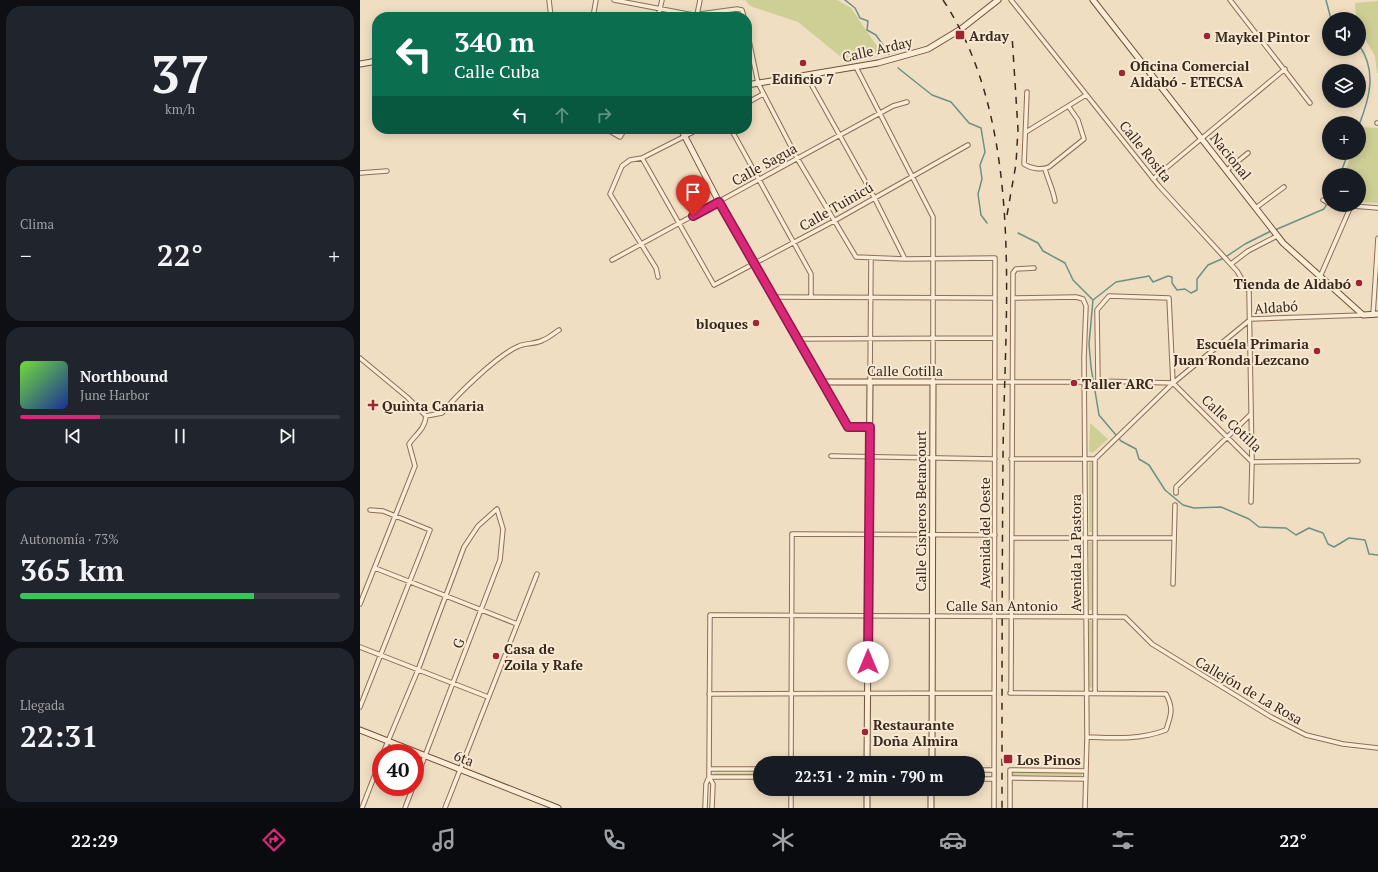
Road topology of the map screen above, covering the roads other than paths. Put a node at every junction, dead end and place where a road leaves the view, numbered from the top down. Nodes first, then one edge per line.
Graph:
1 (548, 0) edge
2 (596, 0) edge
3 (614, 0) edge
4 (662, 0) edge
5 (700, 0) edge
6 (998, 0) edge
7 (1011, 0) edge
8 (1093, 0) edge
9 (1230, 0) edge
10 (660, 9) junction
11 (550, 12) edge
12 (594, 12) edge
13 (659, 12) edge
14 (678, 12) edge
15 (698, 12) edge
16 (716, 12) edge
17 (743, 12) edge
18 (752, 55) edge
19 (372, 63) edge
20 (360, 64) edge
21 (856, 67) junction
22 (1285, 69) junction
23 (806, 75) junction
24 (758, 83) junction
25 (752, 84) edge
26 (1027, 92) dead end
27 (763, 94) junction
28 (1086, 95) junction
29 (752, 100) edge
30 (907, 102) dead end
31 (1310, 103) dead end
32 (1069, 107) junction
33 (878, 114) junction
34 (1026, 132) junction
35 (688, 134) edge
36 (734, 134) edge
37 (840, 135) junction
38 (684, 136) junction
39 (1201, 137) junction
40 (968, 145) dead end
41 (1248, 153) dead end
42 (642, 158) junction
43 (797, 158) junction
44 (1045, 169) junction
45 (1227, 170) junction
46 (387, 171) dead end
47 (360, 173) edge
48 (912, 175) junction
49 (760, 179) junction
50 (1153, 179) junction
51 (1284, 187) dead end
52 (874, 197) junction
53 (1055, 200) dead end
54 (719, 202) junction
55 (1256, 207) junction
56 (1366, 207) edge
57 (1378, 208) edge
58 (1348, 212) edge
59 (834, 221) junction
60 (680, 223) junction
61 (1276, 234) junction
62 (1378, 238) edge
63 (795, 242) junction
64 (642, 244) junction
65 (871, 258) junction
66 (933, 258) junction
67 (905, 259) junction
68 (612, 260) dead end
69 (755, 264) junction
70 (1230, 264) junction
71 (1034, 268) dead end
72 (658, 277) dead end
73 (1320, 277) junction
74 (773, 297) junction
75 (811, 297) junction
76 (871, 298) junction
77 (995, 298) junction
78 (1014, 298) junction
79 (933, 299) junction
80 (1375, 314) edge
81 (1363, 315) junction
82 (1250, 318) junction
83 (559, 330) dead end
84 (933, 338) junction
85 (995, 338) junction
86 (798, 339) junction
87 (870, 339) junction
88 (360, 358) edge
89 (995, 381) junction
90 (1012, 381) junction
91 (821, 382) junction
92 (870, 382) junction
93 (933, 382) junction
94 (1084, 382) junction
95 (1173, 383) junction
96 (1252, 414) junction
97 (426, 416) junction
98 (870, 427) junction
99 (1228, 439) junction
100 (831, 456) dead end
101 (870, 456) junction
102 (932, 457) junction
103 (995, 459) junction
104 (1011, 459) junction
105 (1085, 459) junction
106 (1095, 459) junction
107 (1358, 460) dead end
108 (1252, 462) junction
109 (1176, 493) dead end
110 (1251, 502) dead end
111 (1175, 505) dead end
112 (370, 510) dead end
113 (396, 516) junction
114 (869, 534) junction
115 (933, 535) junction
116 (995, 535) junction
117 (1012, 538) junction
118 (1086, 538) junction
119 (1095, 538) junction
120 (1174, 538) junction
121 (375, 568) junction
122 (537, 574) dead end
123 (410, 582) junction
124 (1173, 584) dead end
125 (446, 596) junction
126 (360, 604) edge
127 (482, 610) junction
128 (791, 615) junction
129 (868, 615) junction
130 (932, 616) junction
131 (995, 616) junction
132 (1012, 616) junction
133 (1086, 617) junction
134 (1095, 617) junction
135 (1125, 617) joint
136 (517, 624) junction
137 (360, 647) edge
138 (381, 655) junction
139 (418, 670) junction
140 (454, 684) junction
141 (868, 693) junction
142 (932, 693) junction
143 (994, 693) junction
144 (1086, 693) junction
145 (1095, 693) junction
146 (709, 694) junction
147 (791, 694) junction
148 (488, 697) junction
149 (360, 707) edge
150 (360, 730) edge
151 (1087, 738) junction
152 (388, 741) junction
153 (387, 744) edge
154 (1378, 748) edge
155 (425, 755) junction
156 (791, 756) edge
157 (867, 756) edge
158 (932, 756) edge
159 (460, 769) junction
160 (709, 769) junction
161 (753, 769) edge
162 (985, 770) edge
163 (994, 770) junction
164 (1086, 770) junction
165 (709, 777) junction
166 (753, 777) edge
167 (1010, 778) junction
168 (985, 779) edge
169 (994, 779) junction
170 (1086, 779) junction
171 (372, 782) edge
172 (410, 796) edge
173 (791, 796) edge
174 (867, 796) edge
175 (931, 796) edge
176 (362, 808) edge
177 (405, 808) edge
178 (445, 808) edge
179 (558, 808) edge
180 (705, 808) edge
181 (712, 808) edge
182 (791, 808) edge
183 (867, 808) edge
184 (931, 808) edge
185 (994, 808) edge
186 (1010, 808) edge
187 (1085, 808) edge

1 - 11 street
2 - 12 street
3 - 10 street
4 - 10 street
5 - 15 street
6 - 21 street, Calle Arday
7 - 28 street, Calle Rosita
8 - 39 street, Nacional
9 - 22 street
10 - 13 street
10 - 14 street
16 - 17 street
18 - 24 street
19 - 20 street
21 - 23 street, Calle Arday
21 - 33 street, Calle Cisneros Betancourt
22 - 31 street
22 - 39 street
23 - 24 street, Calle Arday
23 - 37 street
24 - 25 street, Calle Arday
24 - 27 street
26 - 34 street
27 - 29 street
27 - 43 street
28 - 32 street
28 - 50 street, Calle Rosita
30 - 33 street, Calle Sagua
32 - 34 street
32 - 44 street
33 - 37 street, Calle Sagua
33 - 48 street, Calle Cisneros Betancourt
34 - 44 street
35 - 38 street
36 - 49 street
37 - 43 street, Calle Sagua
37 - 52 street
38 - 42 street
38 - 54 street
39 - 45 street, Nacional
39 - 50 street
40 - 48 street, Calle Tuinicú
41 - 45 street
42 - 60 street
42 - 64 street
43 - 49 street, Calle Sagua
43 - 59 street
44 - 53 street
45 - 55 street, Nacional
46 - 47 street
48 - 52 street, Calle Tuinicú
48 - 66 street, Calle Cisneros Betancourt
49 - 54 street, Calle Sagua
49 - 63 street
50 - 70 street, Calle Rosita
51 - 55 street
52 - 59 street, Calle Tuinicú
52 - 67 street
54 - 60 street, Calle Sagua
54 - 69 street
55 - 61 street, Nacional
56 - 57 street
58 - 73 street
59 - 63 street, Calle Tuinicú
59 - 65 street
60 - 64 street, Calle Sagua
60 - 69 street, Calle Tuinicú
61 - 70 street
61 - 73 street, Nacional
62 - 80 street
63 - 69 street, Calle Tuinicú
63 - 75 street
64 - 68 street, Calle Sagua
64 - 72 street
65 - 67 street
65 - 76 street
66 - 67 street
66 - 77 street, Avenida del Oeste
66 - 79 street, Calle Cisneros Betancourt
69 - 74 street
70 - 82 street, Calle Rosita
71 - 78 street, Avenida del Oeste
73 - 81 street, Nacional
74 - 75 street
74 - 86 street
75 - 76 street
76 - 79 street
76 - 87 street
77 - 79 street
77 - 85 street, Avenida del Oeste
78 - 90 street, Avenida del Oeste
78 - 94 street, Avenida La Pastora
79 - 84 street, Calle Cisneros Betancourt
80 - 81 street, Aldabó
81 - 82 street, Aldabó
82 - 95 street, Aldabó
82 - 96 street, Calle Rosita
83 - 97 street
84 - 85 street
84 - 87 street
84 - 93 street, Calle Cisneros Betancourt
85 - 89 street, Avenida del Oeste
86 - 87 street
86 - 91 street
87 - 92 street
88 - 97 street
89 - 90 street, Calle Cotilla
89 - 93 street, Calle Cotilla
89 - 103 street, Avenida del Oeste
90 - 94 street, Calle Cotilla
90 - 104 street, Avenida del Oeste
91 - 92 street, Calle Cotilla
91 - 98 street
92 - 93 street, Calle Cotilla
92 - 98 street
93 - 102 street, Calle Cisneros Betancourt
94 - 105 street, Avenida La Pastora
95 - 95 street
95 - 99 street, Calle Cotilla
95 - 106 street, Aldabó
96 - 99 street
96 - 108 street, Calle Rosita
97 - 113 street
98 - 101 street
99 - 108 street, Calle Cotilla
99 - 109 street
100 - 101 street
101 - 102 street
101 - 114 street
102 - 103 street
102 - 115 street, Calle Cisneros Betancourt
103 - 116 street, Avenida del Oeste
104 - 105 street
104 - 117 street, Avenida del Oeste
105 - 106 street
105 - 118 street, Avenida La Pastora
106 - 119 street, Avenida La Pastora
107 - 108 street, Calle Cotilla
108 - 110 street, Calle Rosita
111 - 120 street
112 - 113 street
113 - 121 street
113 - 123 street
114 - 115 street
114 - 128 street
114 - 129 street
115 - 116 street
115 - 130 street, Calle Cisneros Betancourt
116 - 131 street, Avenida del Oeste
117 - 118 street
117 - 132 street, Avenida del Oeste
118 - 119 street
118 - 133 street, Avenida La Pastora
119 - 120 street
119 - 134 street, Avenida La Pastora
120 - 124 street
121 - 123 street
121 - 126 street
122 - 136 street
123 - 125 street
123 - 138 street
125 - 127 street
125 - 127 street, G
125 - 139 street
127 - 136 street
127 - 140 street, G
128 - 129 street, Calle San Antonio
128 - 146 street, Calle San Antonio
128 - 147 street
129 - 130 street, Calle San Antonio
129 - 141 street
130 - 131 street, Calle San Antonio
130 - 142 street, Calle Cisneros Betancourt
131 - 132 street, Calle San Antonio
131 - 143 street, Avenida del Oeste
132 - 133 street, Calle San Antonio
132 - 144 street, Avenida del Oeste
133 - 134 street, Calle San Antonio
133 - 144 street, Avenida La Pastora
134 - 135 street, Calle San Antonio
134 - 145 street, Avenida La Pastora
135 - 154 street, Callejón de La Rosa
136 - 148 street
137 - 138 street
138 - 139 street
138 - 149 street
139 - 140 street
139 - 152 street
140 - 148 street
140 - 155 street, G
141 - 142 street
141 - 147 street
141 - 157 street
142 - 143 street
142 - 158 street, Calle Cisneros Betancourt
143 - 163 street, Avenida del Oeste
144 - 145 street
144 - 151 street, Avenida La Pastora
145 - 151 street
146 - 147 street
146 - 160 street
147 - 156 street
148 - 159 street
150 - 152 street, 6ta
151 - 164 street, Avenida La Pastora
152 - 153 street
152 - 155 street, 6ta
155 - 159 street, 6ta
159 - 178 street
159 - 179 street, 6ta
160 - 161 street
160 - 165 street
162 - 163 street
163 - 169 street, Avenida del Oeste
164 - 167 street
164 - 170 street, Avenida La Pastora
165 - 166 street
165 - 180 street
165 - 181 street
167 - 170 street
167 - 186 street
168 - 169 street
169 - 185 street, Avenida del Oeste
170 - 187 street, Avenida La Pastora
171 - 176 street
172 - 177 street
173 - 182 street
174 - 183 street
175 - 184 street

